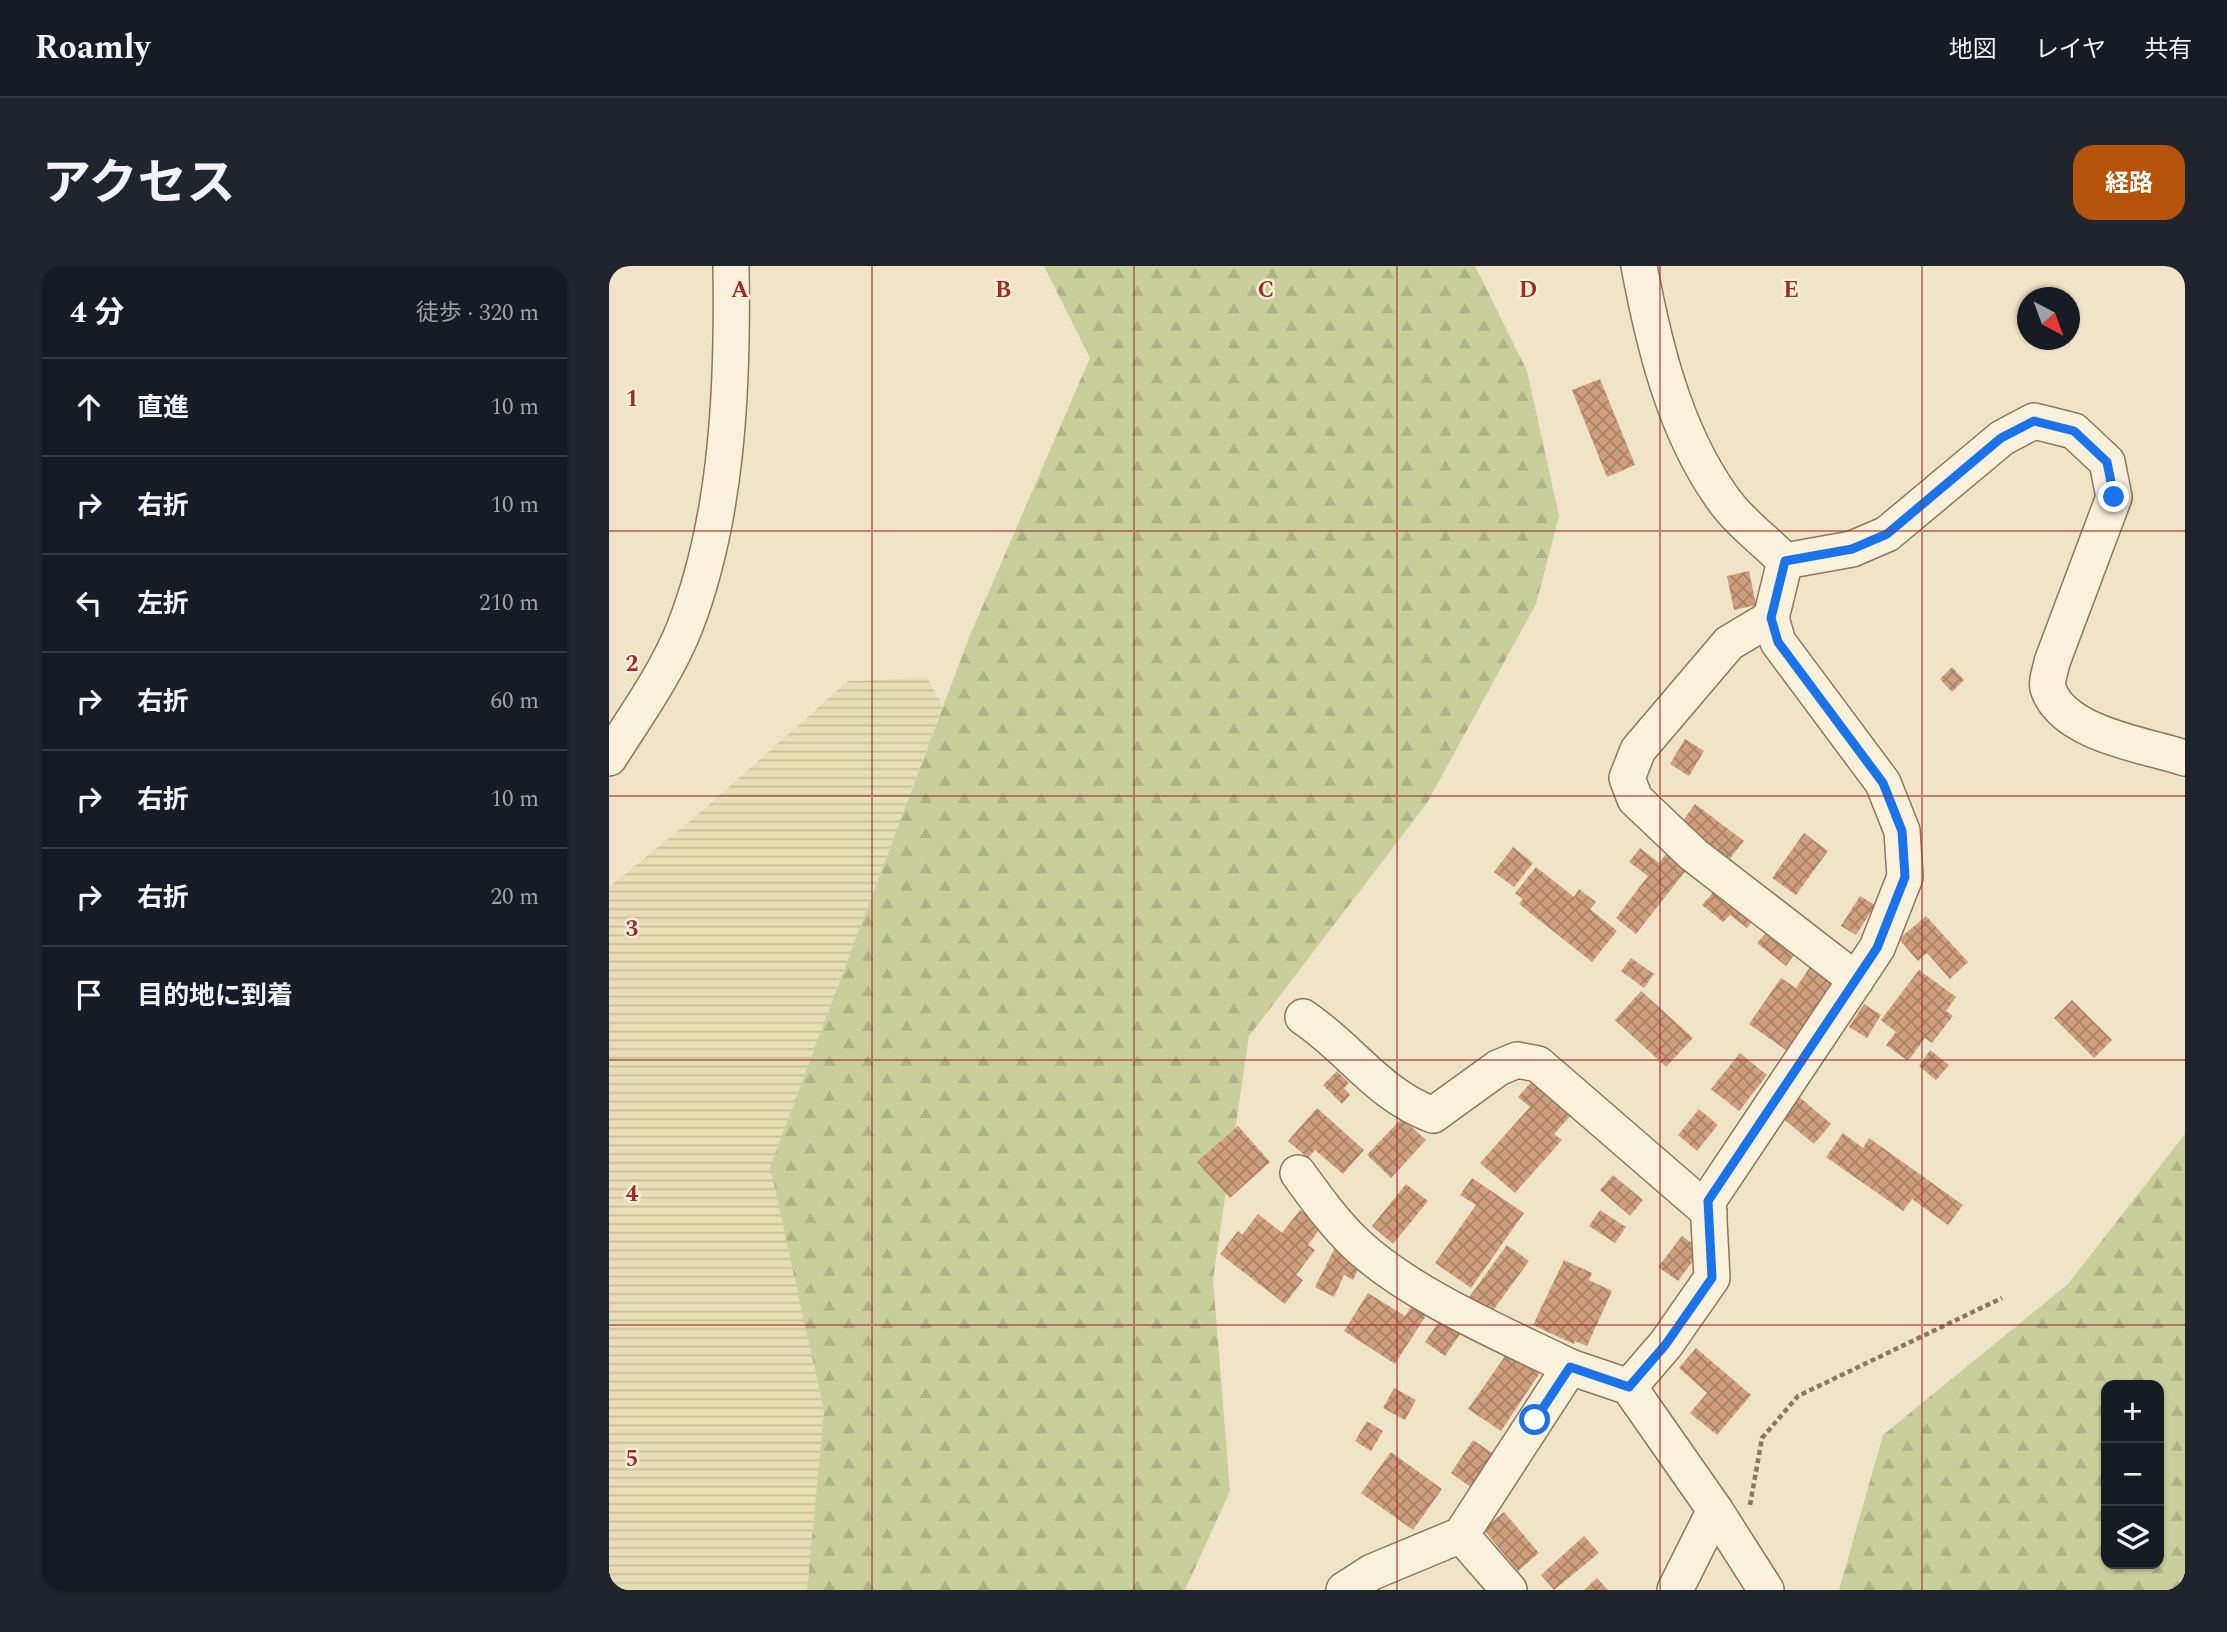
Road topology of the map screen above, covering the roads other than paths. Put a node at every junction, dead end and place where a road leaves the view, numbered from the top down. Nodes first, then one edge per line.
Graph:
1 (731, 266) edge
2 (1639, 266) edge
3 (1785, 561) junction
4 (1771, 618) junction
5 (609, 758) edge
6 (2185, 758) edge
7 (1856, 980) junction
8 (1303, 1017) dead end
9 (1298, 1173) dead end
10 (1709, 1212) junction
11 (1570, 1367) junction
12 (1629, 1387) junction
13 (1732, 1511) junction
14 (1461, 1535) junction
15 (1344, 1590) edge
16 (1509, 1590) edge
17 (1675, 1590) edge
18 (1766, 1590) edge

1 - 5 street
2 - 3 street
3 - 4 street
3 - 6 street
4 - 7 street
4 - 7 street
7 - 10 street
8 - 10 street
9 - 11 street
10 - 12 street
11 - 12 street
11 - 14 street
12 - 13 street
13 - 17 street
13 - 18 street
14 - 15 street
14 - 16 street

